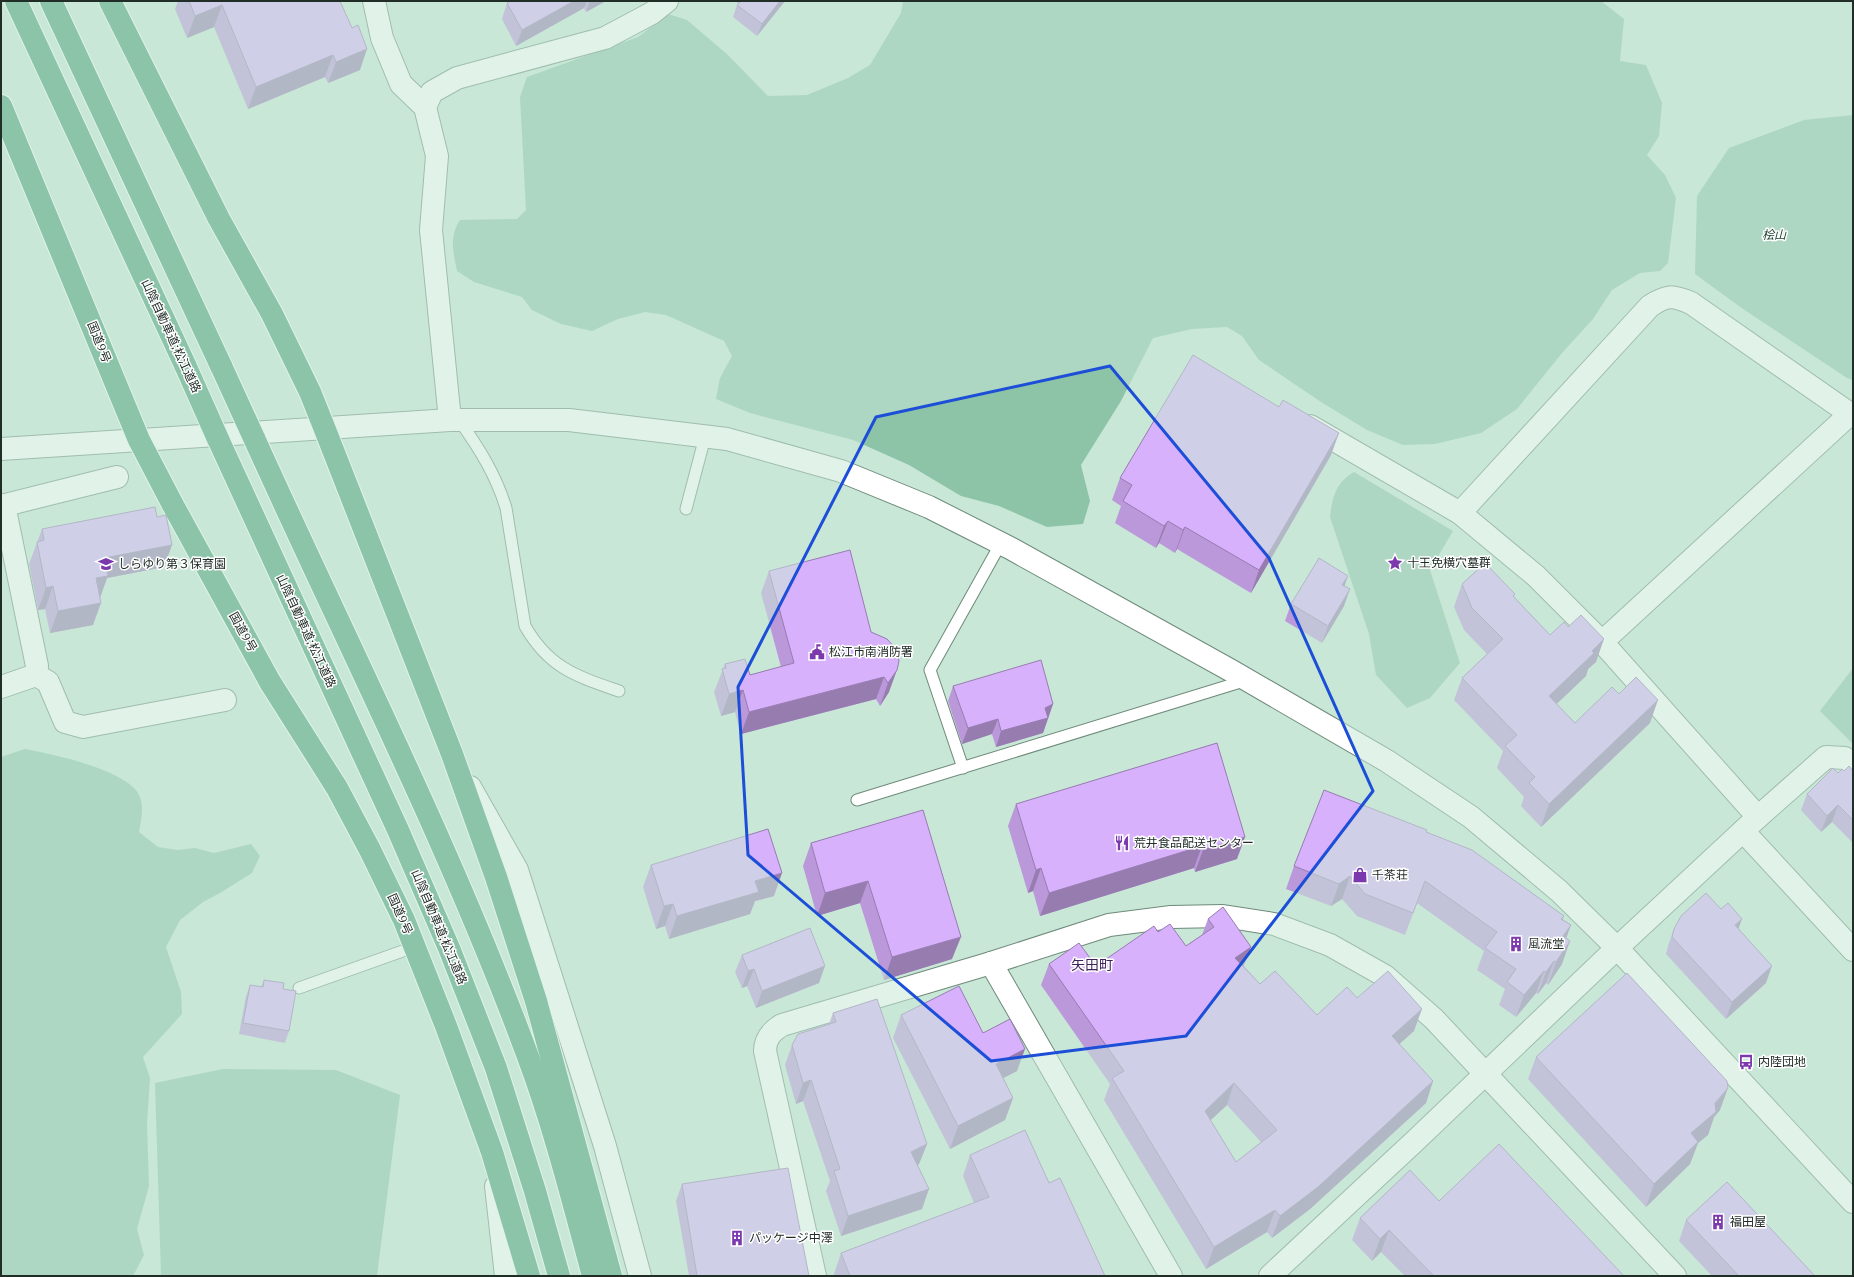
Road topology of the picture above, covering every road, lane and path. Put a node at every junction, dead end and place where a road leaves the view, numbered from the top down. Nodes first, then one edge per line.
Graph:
1 (16, 1) edge
2 (51, 1) edge
3 (374, 1) edge
4 (667, 1) edge
5 (111, 4) edge
6 (1, 106) edge
7 (425, 107) junction
8 (1290, 415) edge
9 (1851, 415) edge
10 (454, 420) junction
11 (324, 428) junction
12 (705, 437) junction
13 (139, 440) junction
14 (1, 449) edge
15 (117, 477) dead end
16 (2, 505) edge
17 (686, 509) dead end
18 (1460, 513) junction
19 (1001, 543) junction
20 (1602, 642) junction
21 (36, 675) junction
22 (1247, 680) junction
23 (1, 687) edge
24 (619, 691) dead end
25 (225, 700) dead end
26 (452, 754) junction
27 (1853, 766) edge
28 (963, 768) junction
29 (857, 800) dead end
30 (1751, 824) junction
31 (414, 947) junction
32 (1617, 948) junction
33 (1853, 950) edge
34 (991, 963) junction
35 (299, 988) dead end
36 (1485, 1073) junction
37 (492, 1152) junction
38 (1853, 1202) edge
39 (506, 1276) edge
40 (529, 1276) edge
41 (559, 1276) edge
42 (593, 1276) edge
43 (611, 1276) edge
44 (640, 1276) edge
45 (815, 1276) edge
46 (1171, 1276) edge
47 (1270, 1276) edge
48 (1675, 1276) edge

1 - 41 highway, 山陰自動車道;松江道路, bridge
2 - 42 highway, bridge
3 - 7 street
4 - 7 street
5 - 11 highway
6 - 13 highway, 国道9号
7 - 10 street
8 - 18 street
9 - 18 street
9 - 20 street
10 - 11 street
10 - 12 street
10 - 24 lane
11 - 13 street
11 - 26 highway
12 - 17 lane
12 - 19 street
13 - 14 street
13 - 31 highway, 国道9号
15 - 16 street
16 - 21 street
18 - 20 street
19 - 22 street
19 - 28 lane
20 - 30 street
21 - 23 street
21 - 25 street
22 - 28 lane
22 - 32 street
26 - 43 highway
26 - 44 street
27 - 30 street
28 - 29 lane
30 - 32 street
30 - 33 street
31 - 35 lane
31 - 37 highway, 国道9号
32 - 36 street
32 - 38 street
34 - 36 street
34 - 45 street
34 - 46 street
36 - 47 street
36 - 48 street
37 - 39 street
37 - 40 highway, 国道9号

